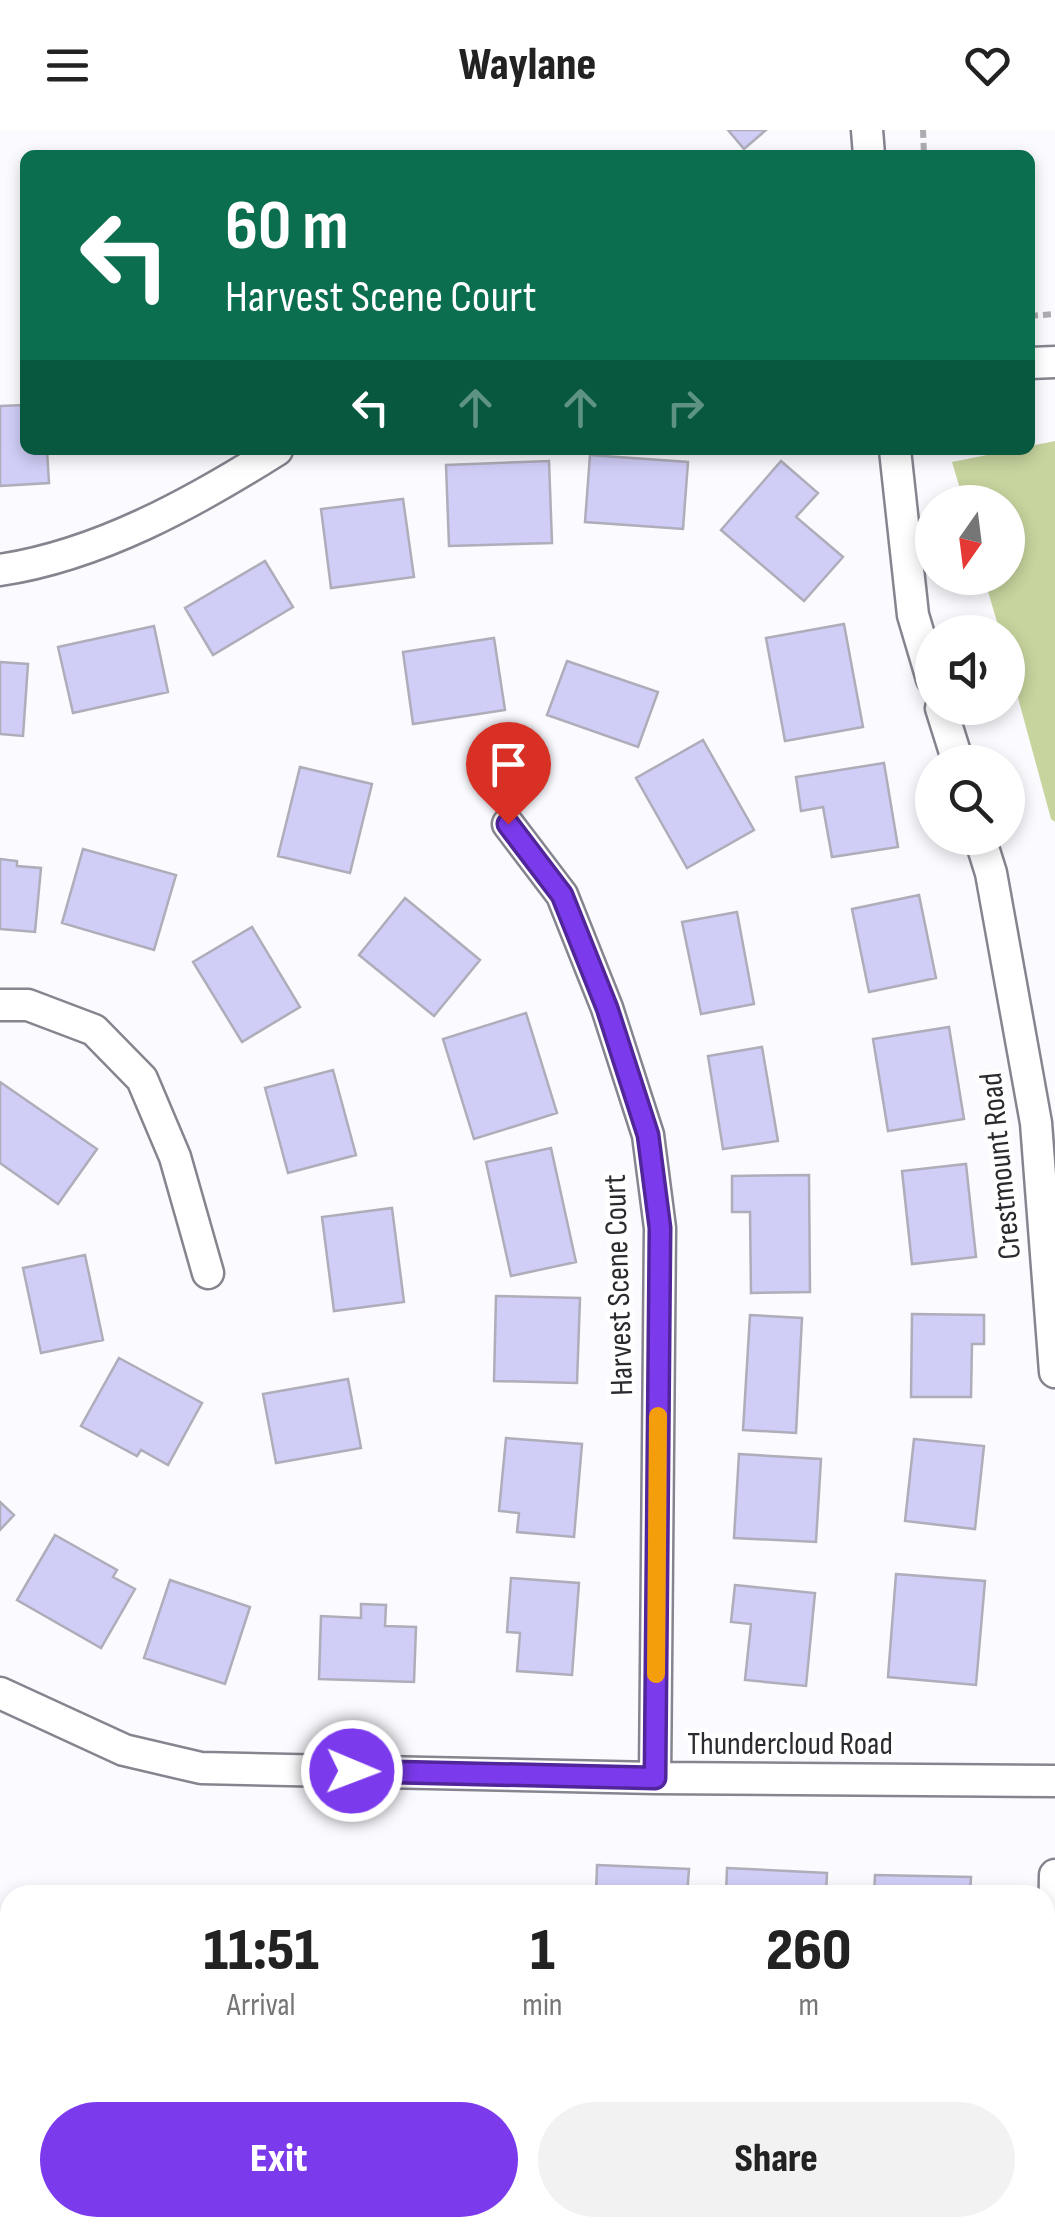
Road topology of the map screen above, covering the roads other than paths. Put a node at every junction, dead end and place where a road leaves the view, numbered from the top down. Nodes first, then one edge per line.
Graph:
1 (269, 455) edge
2 (896, 455) edge
3 (0, 570) edge
4 (915, 622) edge
5 (508, 824) dead end
6 (985, 855) edge
7 (0, 1005) edge
8 (208, 1273) dead end
9 (1055, 1372) edge
10 (0, 1693) edge
11 (655, 1778) junction
12 (1055, 1781) edge

1 - 3 street
2 - 4 street
5 - 11 street, Harvest Scene Court
6 - 9 street, Crestmount Road
7 - 8 street
10 - 11 street, Thundercloud Road
11 - 12 street, Thundercloud Road

